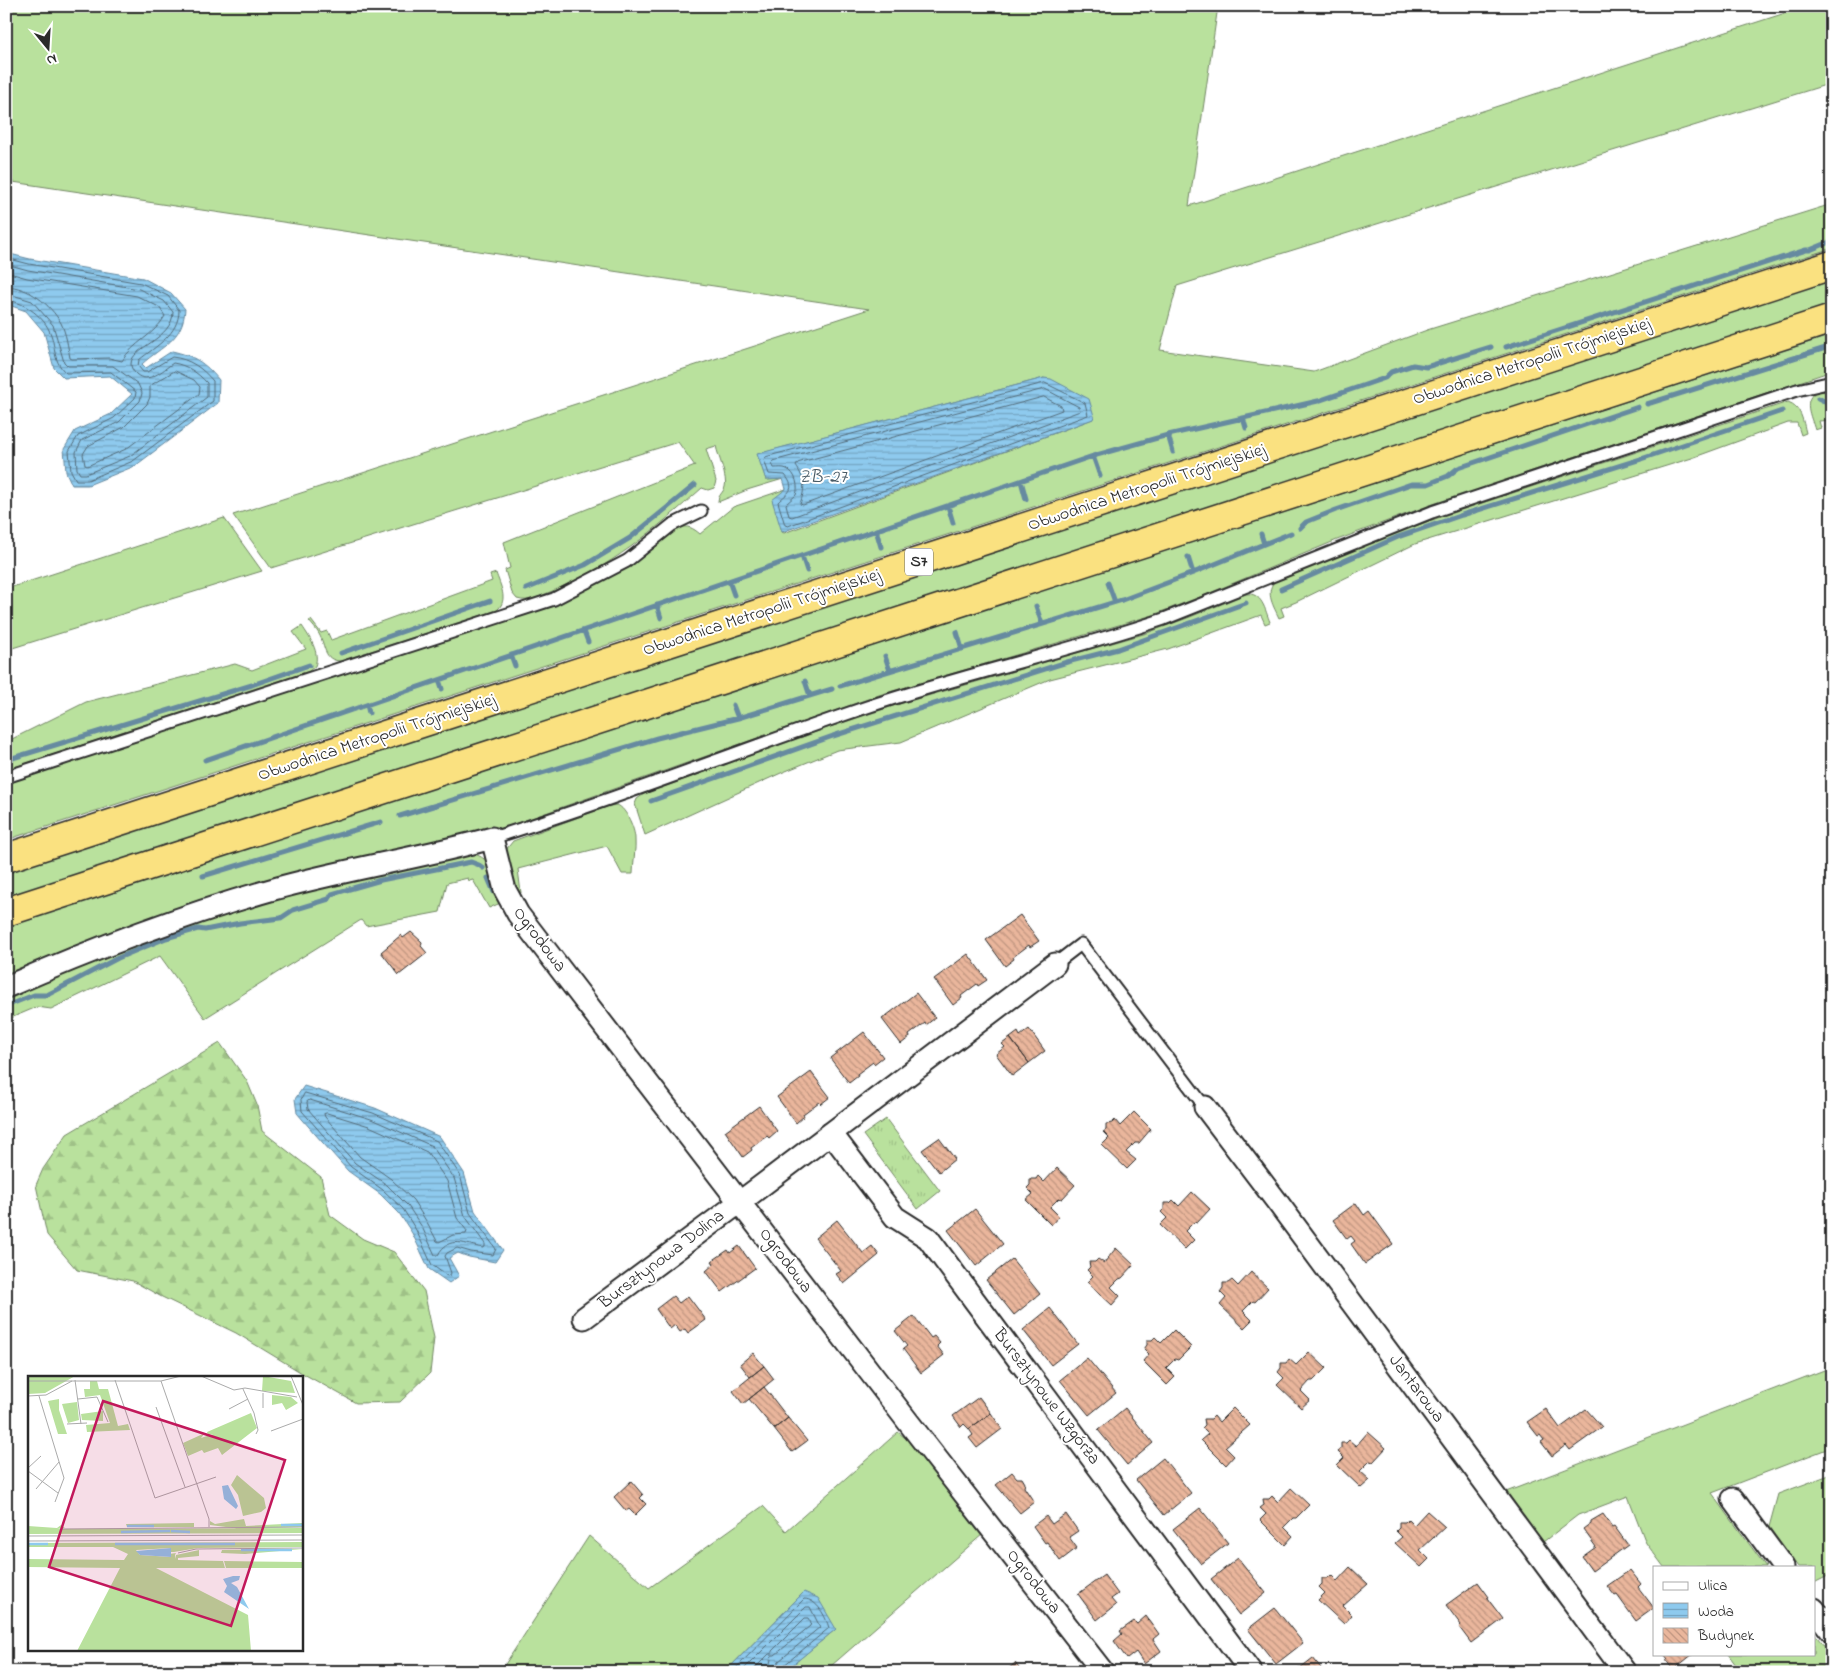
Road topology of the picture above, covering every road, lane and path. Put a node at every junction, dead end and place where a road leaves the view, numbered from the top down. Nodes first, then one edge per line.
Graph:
1 (1832, 265) edge
2 (1832, 319) edge
3 (1832, 382) edge
4 (701, 511) dead end
5 (6, 776) edge
6 (492, 838) junction
7 (6, 858) edge
8 (6, 912) edge
9 (1055, 964) joint
10 (6, 987) edge
11 (1205, 1108) joint
12 (831, 1133) junction
13 (740, 1202) junction
14 (584, 1318) dead end
15 (1733, 1499) dead end
16 (1782, 1566) edge
17 (1816, 1611) edge
18 (1832, 1632) edge
19 (1103, 1672) edge
20 (1251, 1672) edge
21 (1625, 1672) edge

1 - 7 highway, Obwodnica Metropolii Trójmiejskiej / S7
2 - 8 highway
3 - 6 lane
4 - 5 lane
6 - 10 street
6 - 13 street, Ogrodowa
9 - 11 lane
9 - 12 street
11 - 21 street, Jantarowa
12 - 13 street
12 - 20 street, Bursztynowe Wzgórza
13 - 14 street, Bursztynowa Dolina
13 - 19 street, Ogrodowa
15 - 16 street
17 - 18 street

